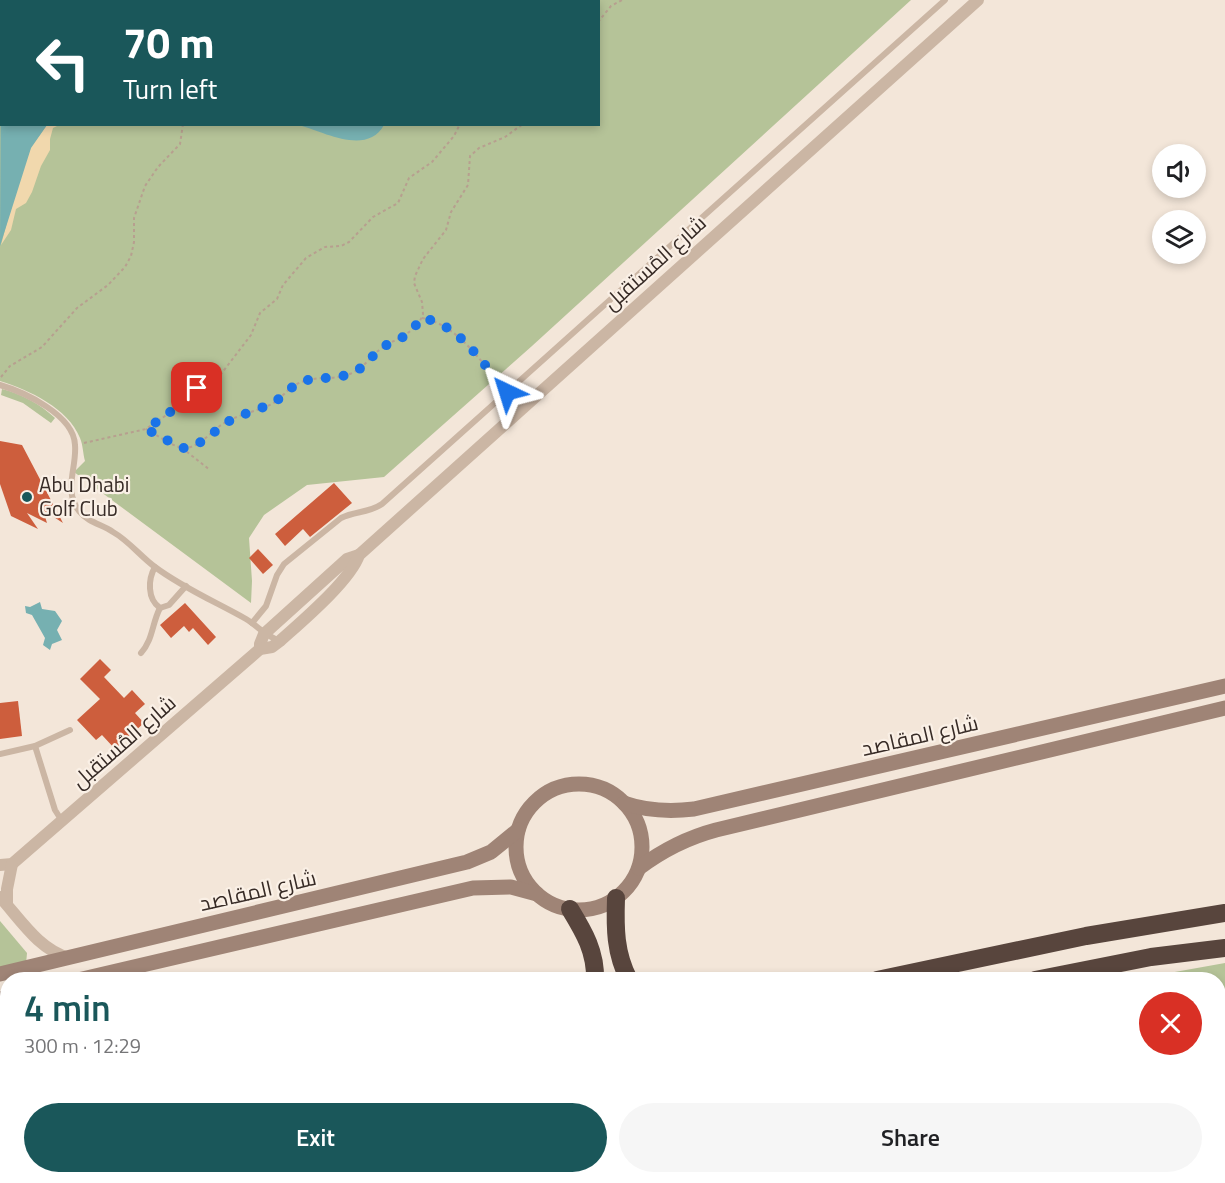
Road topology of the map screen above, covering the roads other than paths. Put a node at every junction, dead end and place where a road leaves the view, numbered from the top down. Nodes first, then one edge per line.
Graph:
1 (945, 0) edge
2 (978, 0) edge
3 (0, 385) edge
4 (359, 555) junction
5 (155, 567) junction
6 (186, 586) junction
7 (160, 608) junction
8 (252, 623) junction
9 (264, 634) junction
10 (280, 641) junction
11 (260, 649) junction
12 (141, 653) dead end
13 (1225, 686) edge
14 (1225, 708) edge
15 (70, 730) dead end
16 (36, 746) junction
17 (0, 754) edge
18 (624, 803) junction
19 (62, 822) junction
20 (518, 830) junction
21 (6, 865) edge
22 (639, 868) junction
23 (537, 894) junction
24 (616, 898) junction
25 (3, 900) edge
26 (570, 909) junction
27 (1225, 913) edge
28 (1225, 948) edge
29 (69, 958) junction
30 (9, 972) edge
31 (112, 972) edge
32 (595, 972) edge
33 (626, 972) edge
34 (915, 972) edge
35 (1075, 972) edge

1 - 8 lane
2 - 4 street, شارع المُستقبل
3 - 5 lane
4 - 9 street, شارع المُستقبل
4 - 10 street, شارع المُستقبل
5 - 6 lane
5 - 7 lane
6 - 7 lane
6 - 8 lane
7 - 12 lane
8 - 9 lane
9 - 10 lane
9 - 11 street
10 - 11 street, شارع المُستقبل
11 - 19 street, شارع المُستقبل
13 - 18 street, شارع المقاصد
14 - 22 street, شارع المقاصد
15 - 16 lane
16 - 17 lane
16 - 19 lane
18 - 20 street
18 - 22 street
19 - 21 street, شارع المُستقبل
20 - 23 street
20 - 29 street, شارع المقاصد
21 - 25 street, شارع المُستقبل
22 - 24 street
23 - 26 street
23 - 31 street
24 - 26 street
24 - 33 highway
25 - 29 street
26 - 32 highway
27 - 34 highway
28 - 35 highway
29 - 30 street, شارع المقاصد

